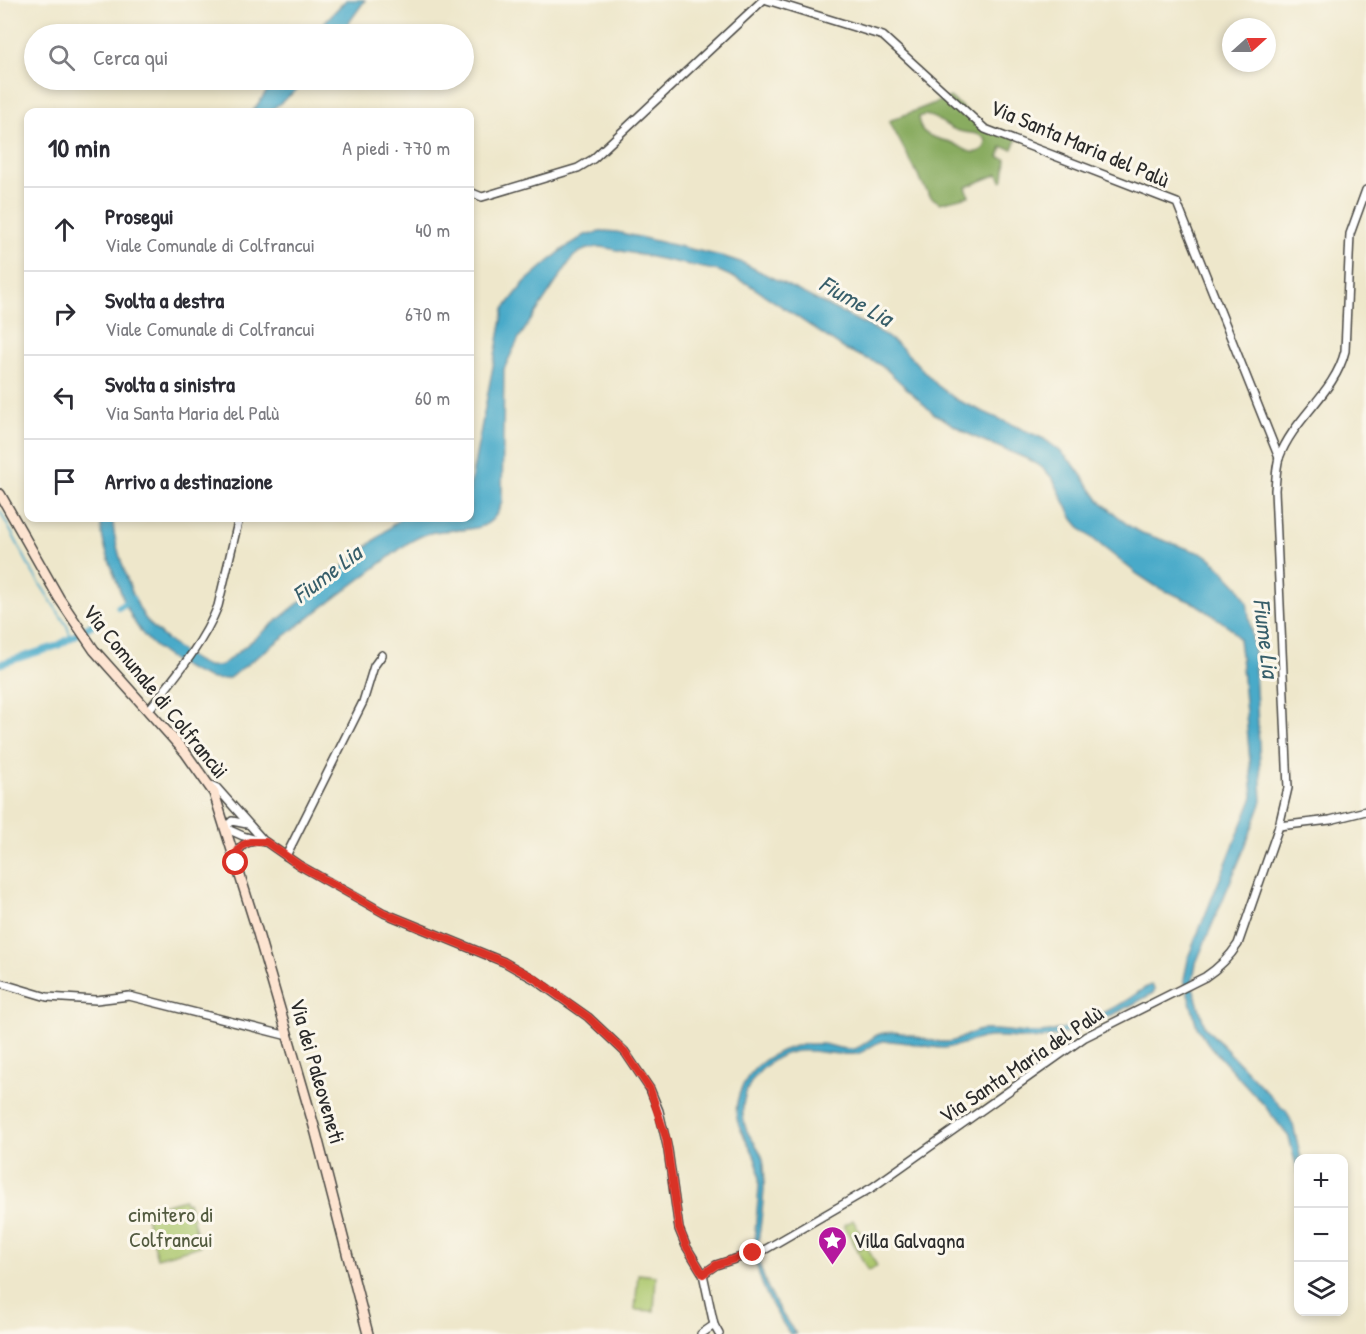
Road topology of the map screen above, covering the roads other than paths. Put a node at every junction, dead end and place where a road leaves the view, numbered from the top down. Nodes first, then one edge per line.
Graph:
1 (765, 0) edge
2 (1366, 190) edge
3 (474, 194) edge
4 (1279, 458) junction
5 (0, 494) edge
6 (238, 522) edge
7 (381, 655) dead end
8 (148, 711) junction
9 (208, 784) junction
10 (1366, 811) edge
11 (224, 824) junction
12 (247, 824) junction
13 (1279, 826) junction
14 (263, 842) junction
15 (286, 856) junction
16 (236, 863) junction
17 (0, 983) edge
18 (288, 1036) junction
19 (703, 1274) junction
20 (714, 1325) junction
21 (368, 1334) edge
22 (701, 1334) edge
23 (719, 1334) edge

1 - 3 street, Via Santa Maria del Palù
1 - 4 street, Via Santa Maria del Palù
2 - 4 street, Via Santa Maria del Palù
4 - 13 street, Via Santa Maria del Palù
5 - 8 main road, Via Comunale di Colfrancùi
6 - 8 street
7 - 15 street
8 - 9 main road, Via Comunale di Colfrancùi
9 - 11 main road, Via Comunale di Colfrancùi
9 - 12 street
10 - 13 street
11 - 12 street
11 - 14 street
11 - 16 main road, Via dei Paleoveneti
12 - 14 street
13 - 19 street, Via Santa Maria del Palù
14 - 15 street
14 - 16 street
15 - 19 street
16 - 18 main road, Via dei Paleoveneti
17 - 18 street
18 - 21 main road, Via dei Paleoveneti
19 - 20 street
20 - 22 street
20 - 23 street

